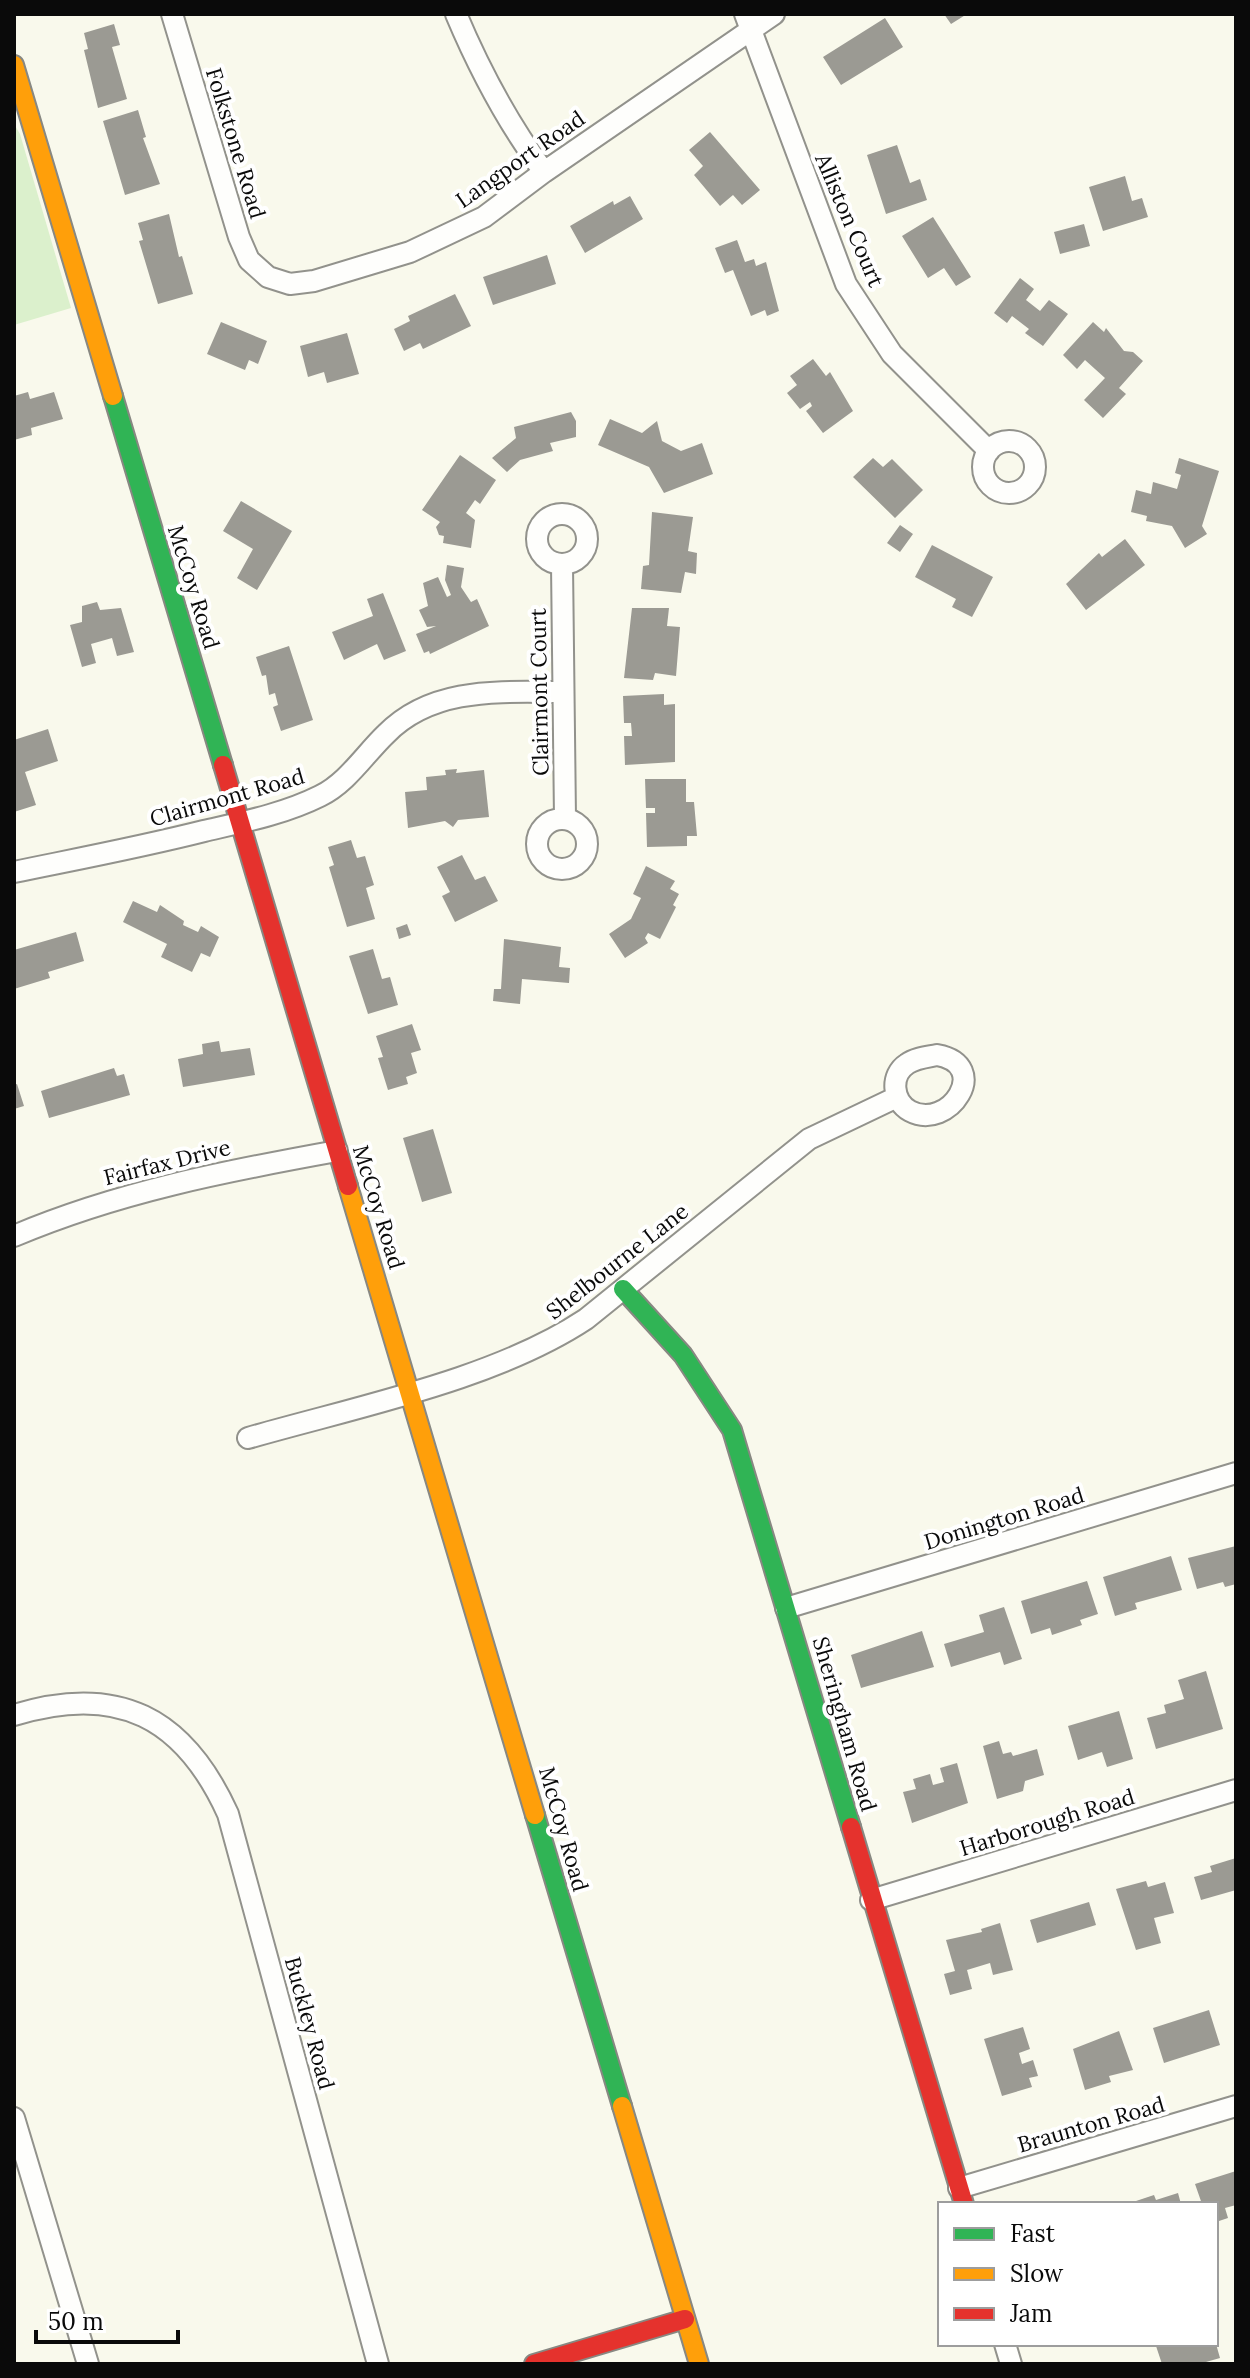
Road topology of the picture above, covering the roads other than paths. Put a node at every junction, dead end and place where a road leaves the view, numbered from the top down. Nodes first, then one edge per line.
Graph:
1 (172, 14) edge
2 (456, 14) edge
3 (774, 14) edge
4 (747, 22) edge
5 (14, 65) edge
6 (19, 98) edge
7 (544, 172) junction
8 (268, 277) joint
9 (989, 451) dead end
10 (562, 565) dead end
11 (563, 692) junction
12 (565, 818) dead end
13 (239, 823) junction
14 (14, 872) edge
15 (897, 1097) dead end
16 (337, 1151) junction
17 (14, 1236) edge
18 (623, 1289) junction
19 (409, 1391) junction
20 (248, 1438) dead end
21 (1236, 1473) edge
22 (786, 1608) junction
23 (14, 1715) edge
24 (1236, 1790) edge
25 (871, 1900) junction
26 (1236, 2106) edge
27 (14, 2118) edge
28 (961, 2196) edge
29 (685, 2319) junction
30 (88, 2364) edge
31 (378, 2364) edge
32 (534, 2364) edge
33 (699, 2364) edge

1 - 8 street, Folkstone Road
2 - 7 street
3 - 4 street, Langport Road
4 - 7 street, Langport Road
4 - 9 street, Alliston Court
5 - 6 main road, McCoy Road
6 - 13 main road, McCoy Road
7 - 8 street, Langport Road
10 - 11 street, Clairmont Court
11 - 12 street, Clairmont Court
11 - 13 street, Clairmont Road
13 - 14 street, Clairmont Road
13 - 16 main road, McCoy Road
15 - 18 street, Shelbourne Lane
16 - 17 street, Fairfax Drive
16 - 19 main road, McCoy Road
18 - 19 street, Shelbourne Lane
18 - 22 main road, Sheringham Road
19 - 20 street, Shelbourne Lane
19 - 29 main road, McCoy Road
21 - 22 street, Donington Road
22 - 25 main road, Sheringham Road
23 - 31 street, Buckley Road
24 - 25 street, Harborough Road
25 - 28 main road, Sheringham Road
26 - 28 street, Braunton Road
27 - 30 street
29 - 32 main road
29 - 33 main road, McCoy Road

